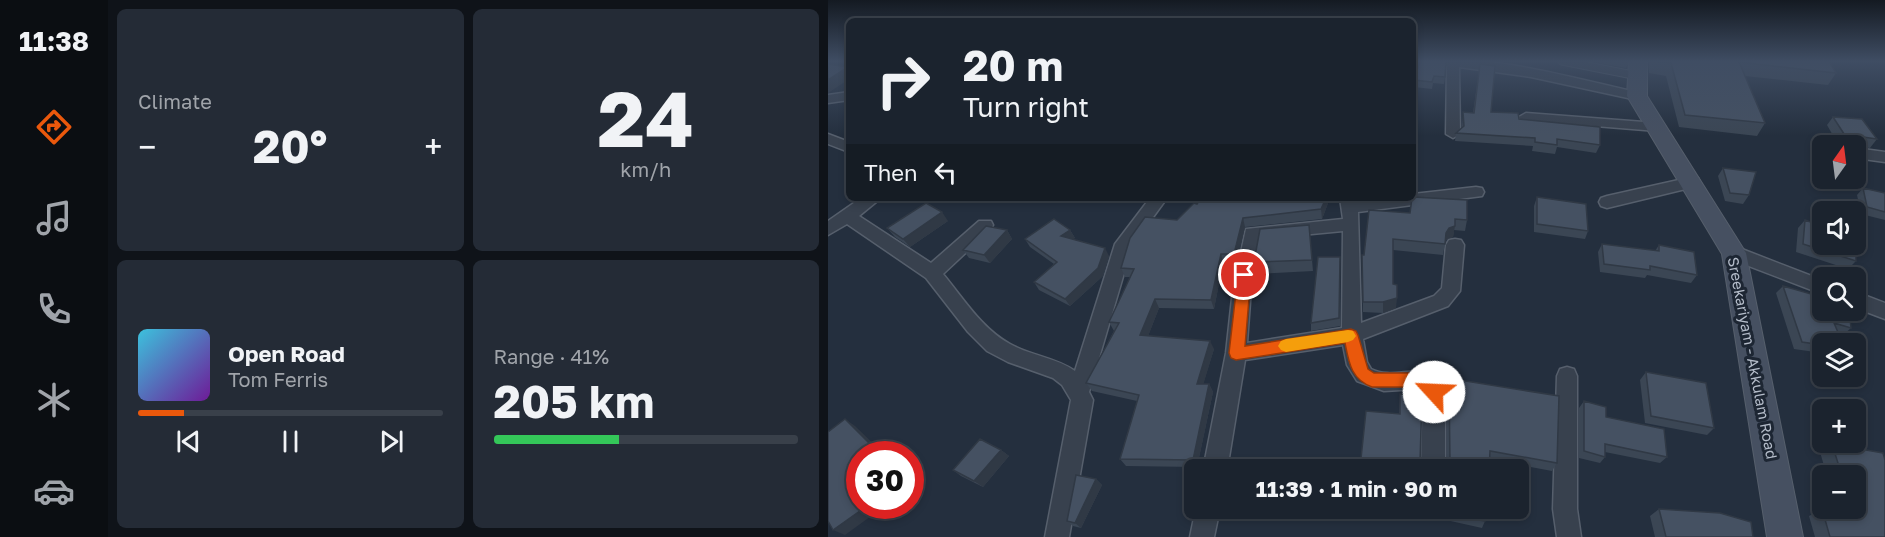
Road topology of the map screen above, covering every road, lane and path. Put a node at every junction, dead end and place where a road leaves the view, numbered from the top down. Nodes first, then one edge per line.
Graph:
1 (1449, 86) edge
2 (1641, 86) edge
3 (846, 96) edge
4 (828, 99) edge
5 (1526, 117) edge
6 (1657, 127) junction
7 (1453, 134) dead end
8 (828, 139) edge
9 (846, 146) edge
10 (1866, 154) edge
11 (1885, 157) edge
12 (1692, 182) junction
13 (1476, 192) dead end
14 (868, 201) edge
15 (1157, 201) edge
16 (1167, 201) edge
17 (1413, 201) edge
18 (1416, 201) edge
19 (1607, 202) dead end
20 (1350, 210) edge
21 (1147, 213) junction
22 (835, 222) edge
23 (985, 225) edge
24 (1455, 245) dead end
25 (1734, 253) junction
26 (932, 273) junction
27 (1812, 284) edge
28 (1866, 304) edge
29 (1885, 311) edge
30 (1351, 335) junction
31 (1236, 353) junction
32 (1567, 376) dead end
33 (1079, 391) junction
34 (1217, 459) edge
35 (1433, 459) edge
36 (1206, 519) edge
37 (1058, 537) edge
38 (1202, 537) edge
39 (1569, 537) edge
40 (1785, 537) edge

1 - 7 street
2 - 6 main road, Sreekariyam - Akkulam Road
3 - 4 street
5 - 6 street
6 - 12 main road, Sreekariyam - Akkulam Road
8 - 9 street
10 - 11 street
12 - 19 street
12 - 25 main road, Sreekariyam - Akkulam Road
13 - 18 street
14 - 22 street
15 - 21 street
16 - 21 street
17 - 20 street
20 - 30 street
20 - 31 street
21 - 33 street
22 - 26 street
23 - 26 street
24 - 30 street
25 - 27 street
25 - 40 main road, Sreekariyam - Akkulam Road
26 - 33 street
28 - 29 street
30 - 31 street
30 - 35 street
31 - 34 street
32 - 39 street
33 - 37 street
36 - 38 street

